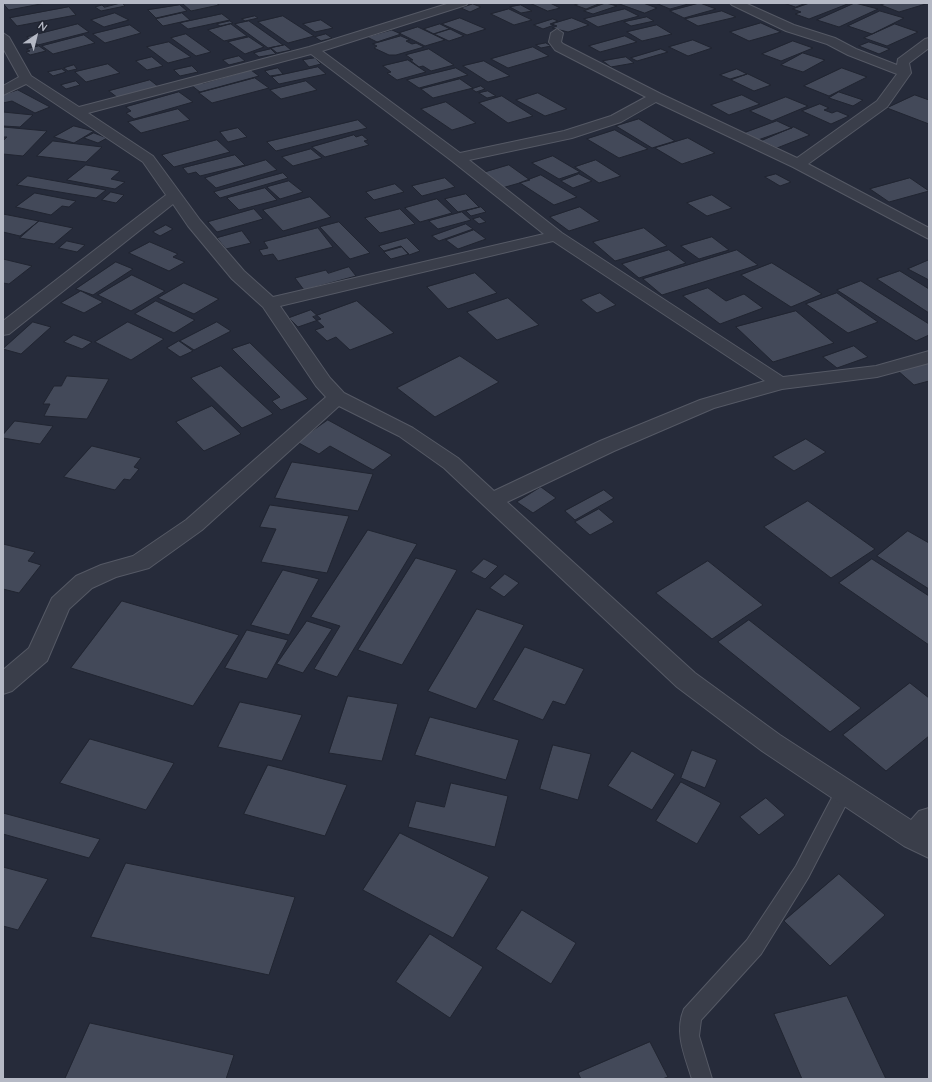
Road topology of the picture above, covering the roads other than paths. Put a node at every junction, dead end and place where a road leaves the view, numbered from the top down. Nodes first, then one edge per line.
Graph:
1 (462, 3) edge
2 (736, 3) edge
3 (557, 32) dead end
4 (3, 37) edge
5 (929, 42) edge
6 (313, 50) junction
7 (904, 73) junction
8 (26, 78) junction
9 (3, 90) edge
10 (656, 97) junction
11 (78, 112) junction
12 (457, 158) junction
13 (798, 164) junction
14 (175, 195) junction
15 (929, 234) edge
16 (556, 236) junction
17 (269, 303) junction
18 (3, 330) edge
19 (929, 357) edge
20 (780, 383) junction
21 (337, 397) junction
22 (490, 501) junction
23 (3, 684) edge
24 (844, 791) junction
25 (924, 834) edge
26 (702, 1079) edge

1 - 6 street
2 - 7 street
3 - 10 street
4 - 8 street
5 - 7 street
6 - 11 street
6 - 12 street
7 - 13 street
8 - 9 street
8 - 11 street
10 - 12 street
10 - 13 street
11 - 14 street
12 - 16 street
13 - 15 street
14 - 17 street
14 - 18 street
16 - 17 street
16 - 20 street
17 - 21 street
19 - 20 street
20 - 22 street
21 - 22 street
21 - 23 street
22 - 24 street
24 - 25 street
24 - 26 lane

